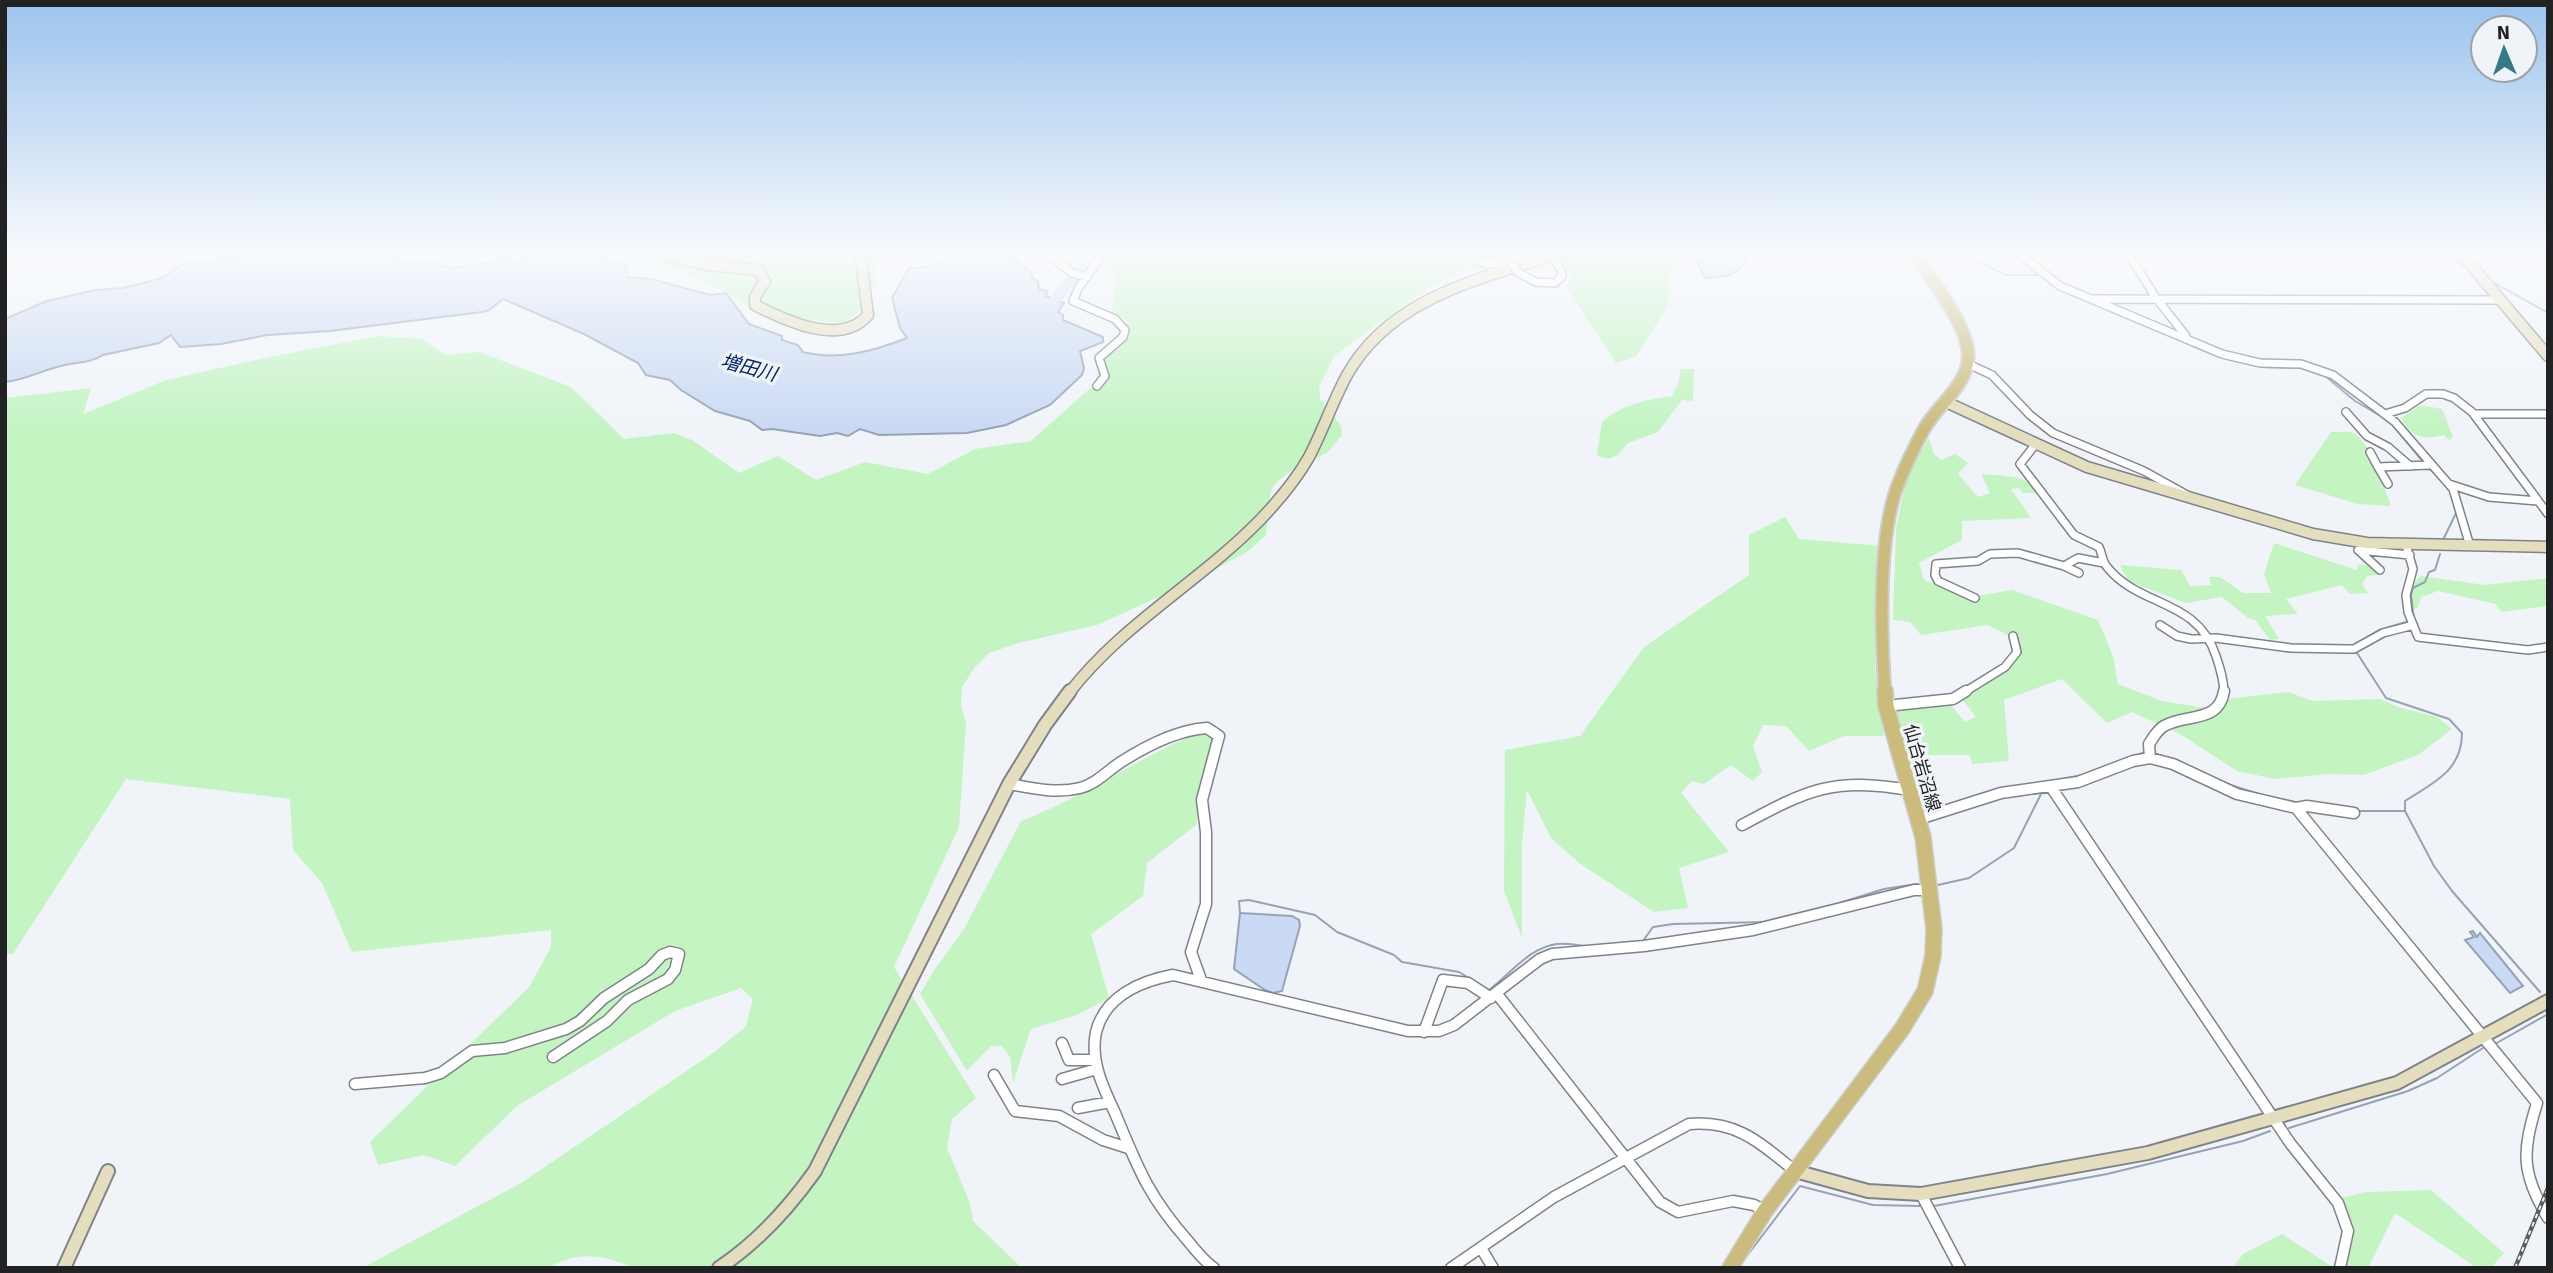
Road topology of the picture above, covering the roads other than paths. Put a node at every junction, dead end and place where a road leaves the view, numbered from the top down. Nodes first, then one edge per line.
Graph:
1 (764, 310) edge
2 (867, 310) edge
3 (1095, 310) edge
4 (1409, 310) edge
5 (1949, 310) edge
6 (2117, 310) edge
7 (2165, 310) edge
8 (2510, 310) edge
9 (2191, 340) junction
10 (2548, 356) edge
11 (1968, 364) junction
12 (1097, 386) dead end
13 (1946, 402) junction
14 (2346, 412) dead end
15 (2385, 414) junction
16 (2475, 414) junction
17 (2548, 414) edge
18 (2035, 445) junction
19 (2370, 452) dead end
20 (2430, 465) junction
21 (2410, 466) junction
22 (2378, 467) junction
23 (2388, 484) dead end
24 (2449, 484) junction
25 (2190, 499) junction
26 (2538, 501) junction
27 (2548, 514) edge
28 (2356, 546) junction
29 (2470, 546) junction
30 (2548, 547) edge
31 (2408, 550) junction
32 (2104, 563) junction
33 (2064, 566) junction
34 (2381, 570) dead end
35 (2079, 573) dead end
36 (1975, 598) dead end
37 (2160, 625) dead end
38 (2410, 626) junction
39 (2013, 636) dead end
40 (2210, 638) junction
41 (2548, 647) edge
42 (1886, 706) junction
43 (2149, 754) junction
44 (1009, 784) junction
45 (2051, 787) junction
46 (1910, 790) junction
47 (2296, 808) junction
48 (2354, 813) dead end
49 (1919, 819) junction
50 (1742, 825) dead end
51 (1930, 890) junction
52 (1201, 980) junction
53 (1494, 996) junction
54 (2548, 1001) edge
55 (1424, 1032) junction
56 (2481, 1038) junction
57 (1062, 1043) dead end
58 (553, 1057) dead end
59 (1096, 1065) junction
60 (994, 1075) dead end
61 (1062, 1079) dead end
62 (355, 1084) dead end
63 (1110, 1102) junction
64 (1078, 1108) dead end
65 (2273, 1119) junction
66 (1128, 1148) junction
67 (1625, 1156) junction
68 (108, 1171) dead end
69 (1795, 1171) junction
70 (1921, 1194) junction
71 (1765, 1211) junction
72 (2548, 1218) edge
73 (1481, 1248) junction
74 (1209, 1266) edge
75 (64, 1268) edge
76 (719, 1268) edge
77 (1451, 1268) edge
78 (1493, 1268) edge
79 (1730, 1268) edge
80 (1959, 1268) edge
81 (2340, 1268) edge

1 - 2 street
3 - 12 street
4 - 44 street
5 - 11 main road
6 - 9 street
7 - 9 street
8 - 10 street
9 - 15 street
11 - 13 main road, 仙台岩沼線
11 - 25 street
13 - 18 street
13 - 42 main road, 仙台岩沼線
14 - 21 street
15 - 16 street
15 - 20 street
16 - 17 street
16 - 26 street
18 - 25 street
18 - 32 street
19 - 22 street
20 - 21 street
20 - 24 street
21 - 22 street
22 - 23 street
24 - 26 street
24 - 29 street
25 - 28 street
26 - 27 street
28 - 31 street
28 - 34 street
29 - 30 street
29 - 31 street
31 - 38 street
32 - 33 street
32 - 40 street
33 - 35 street
33 - 36 street
37 - 40 street
38 - 40 street
38 - 41 street
39 - 42 street
40 - 43 street
42 - 46 main road, 仙台岩沼線
43 - 45 street
43 - 47 street
44 - 52 street
44 - 76 street
45 - 49 street
45 - 65 street
46 - 49 main road, 仙台岩沼線
46 - 50 street
47 - 48 street
47 - 56 street
49 - 51 main road, 仙台岩沼線
51 - 53 street
51 - 69 main road, 仙台岩沼線
52 - 55 street
52 - 59 street
53 - 55 street
53 - 55 street
53 - 67 street
54 - 56 street
56 - 65 street
56 - 72 street
57 - 59 street
58 - 62 street
59 - 61 street
59 - 63 street
60 - 66 street
63 - 64 street
63 - 66 street
65 - 70 street
65 - 81 street
66 - 74 street
67 - 69 street
67 - 71 street
67 - 73 street
68 - 75 street
69 - 70 street
69 - 71 main road, 仙台岩沼線
70 - 80 street
71 - 79 main road, 仙台岩沼線
73 - 77 street
73 - 78 street

